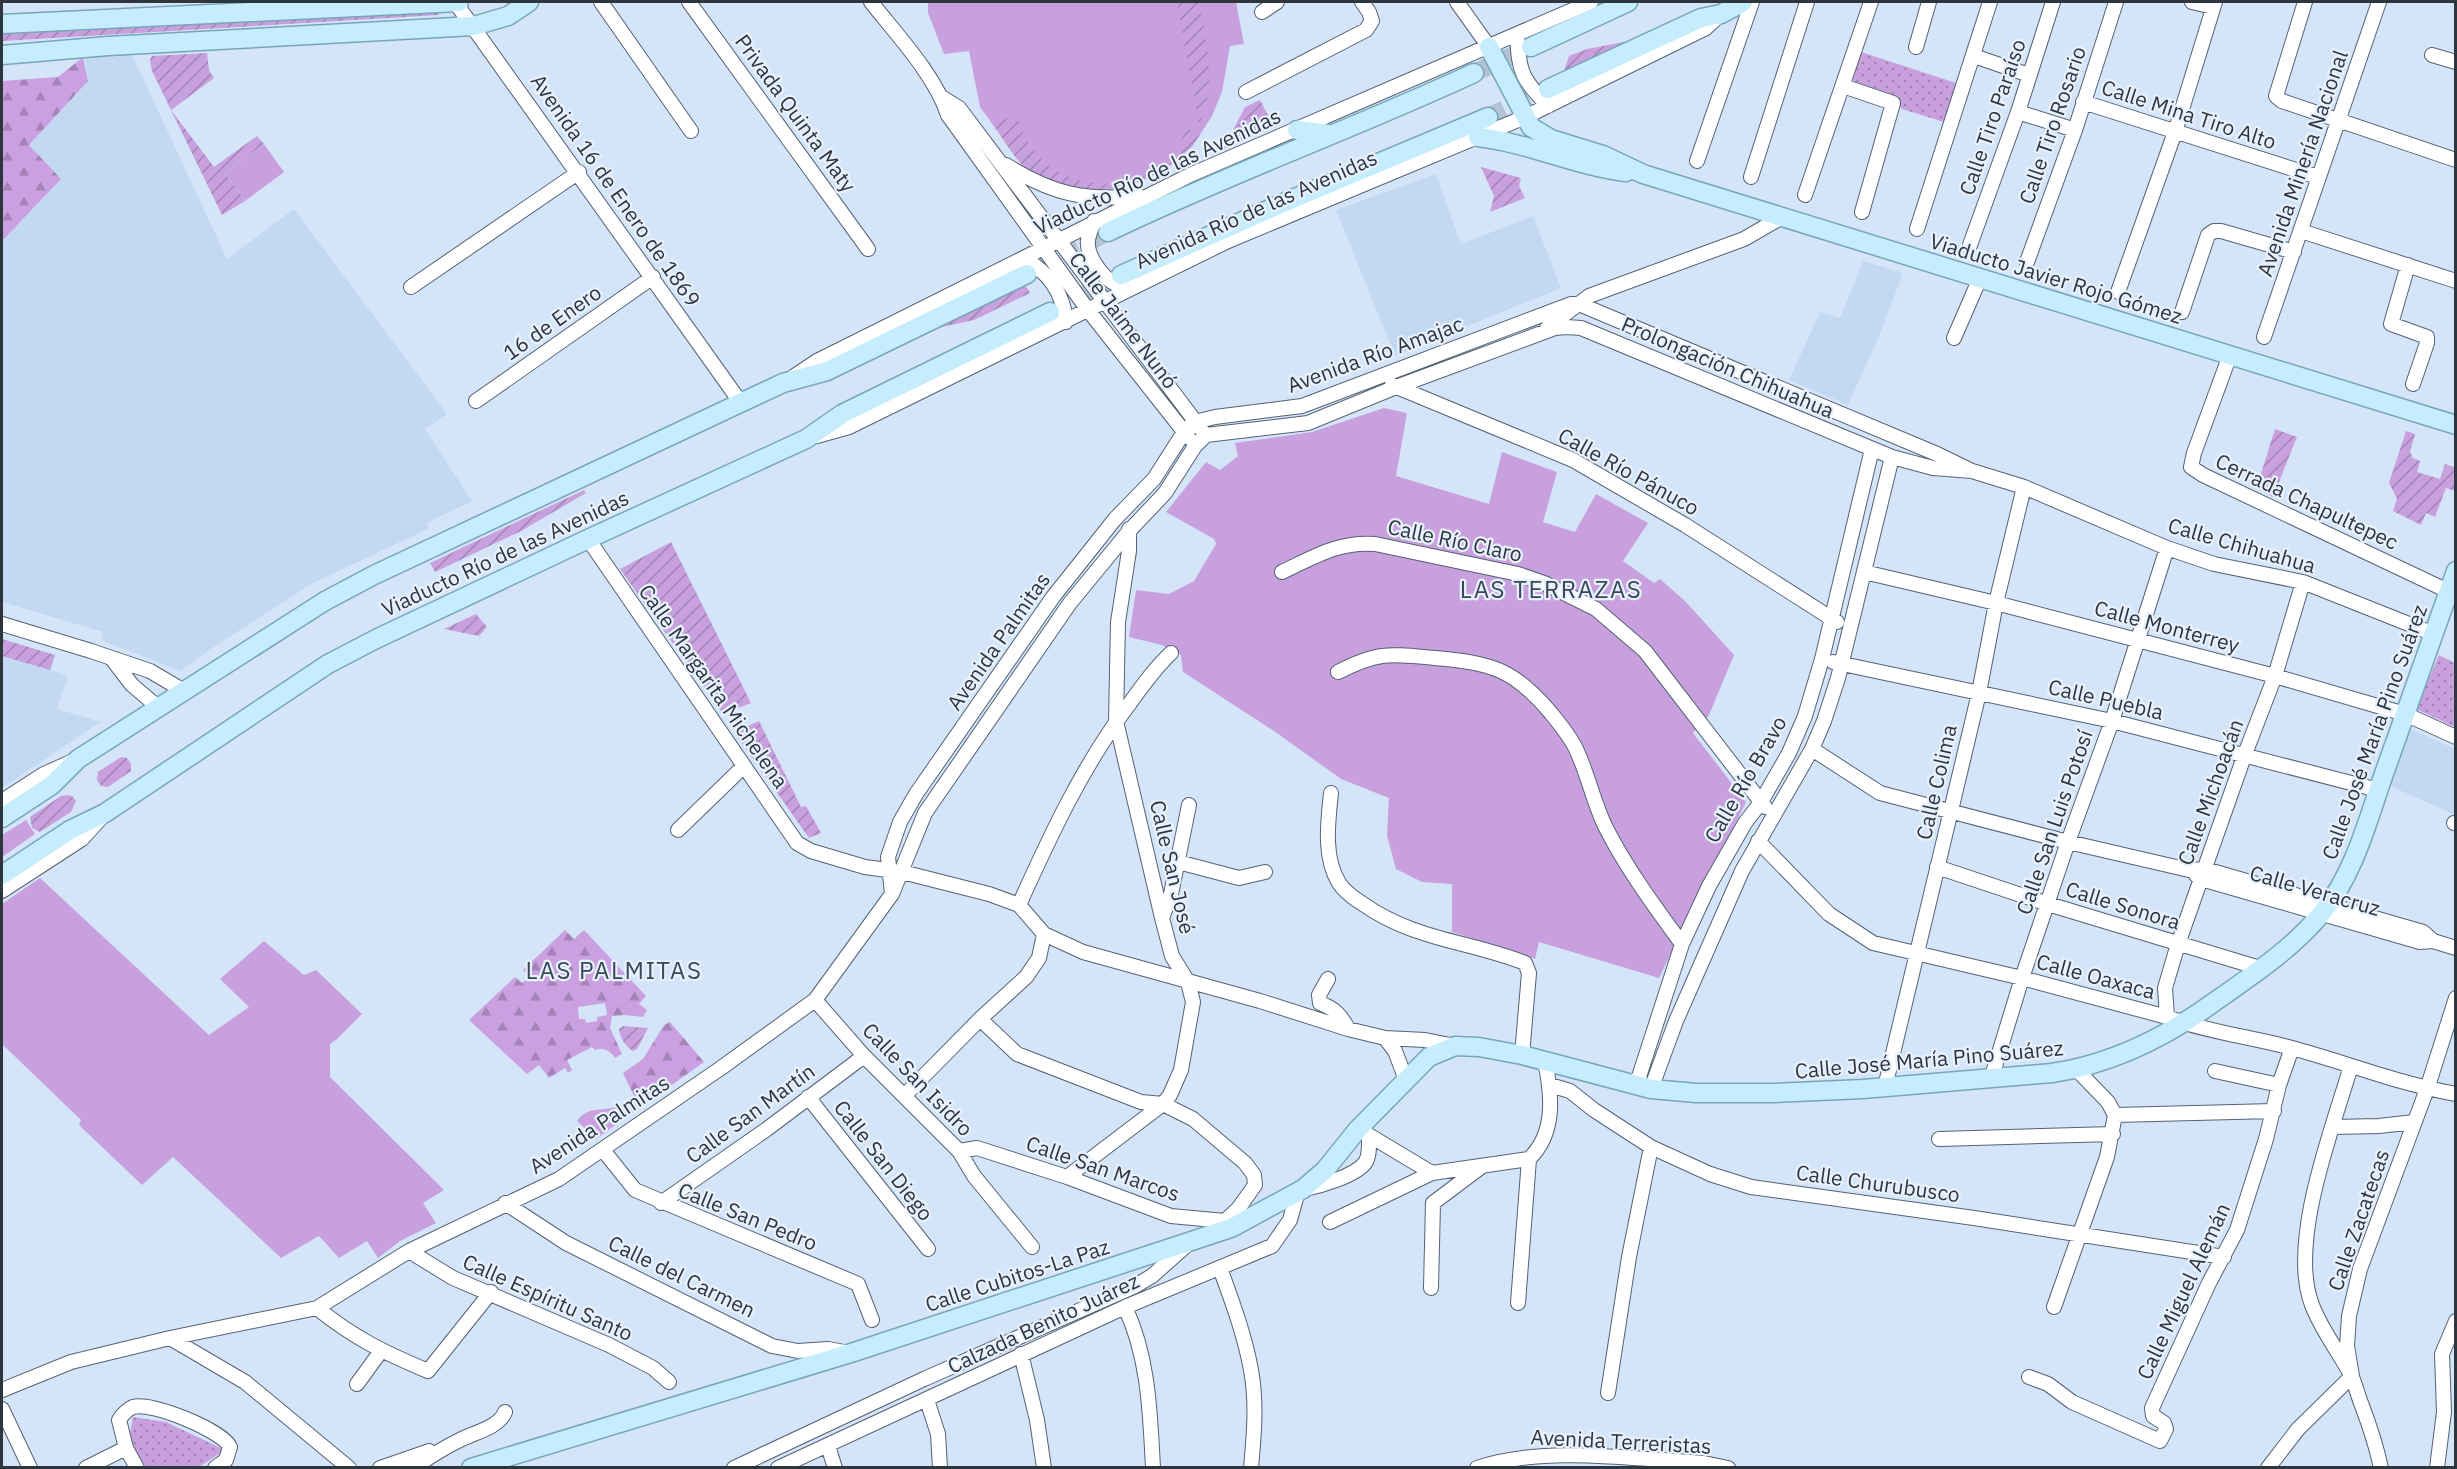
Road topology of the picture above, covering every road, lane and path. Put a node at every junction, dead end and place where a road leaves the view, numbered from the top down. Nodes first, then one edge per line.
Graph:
1 (457, 2) edge
2 (529, 2) edge
3 (601, 2) edge
4 (689, 2) edge
5 (871, 2) edge
6 (1276, 2) edge
7 (1362, 2) edge
8 (1457, 2) edge
9 (1591, 2) edge
10 (1628, 2) edge
11 (1743, 2) edge
12 (1752, 2) edge
13 (1808, 2) edge
14 (1871, 2) edge
15 (1929, 2) edge
16 (1990, 2) edge
17 (2053, 2) edge
18 (2116, 2) edge
19 (2193, 2) edge
20 (2305, 2) edge
21 (2379, 2) edge
22 (2214, 4) edge
23 (211, 8) edge
24 (1262, 12) dead end
25 (2, 24) edge
26 (474, 26) junction
27 (1517, 35) junction
28 (1489, 47) junction
29 (1531, 47) tunnel mouth
30 (1916, 47) dead end
31 (2, 55) edge
32 (2432, 55) dead end
33 (1974, 56) junction
34 (2456, 62) edge
35 (1474, 73) tunnel mouth
36 (2029, 75) junction
37 (1843, 86) junction
38 (1246, 92) dead end
39 (943, 98) junction
40 (1548, 98) junction
41 (2083, 102) junction
42 (2018, 112) junction
43 (1488, 117) tunnel mouth
44 (1526, 117) junction
45 (2337, 120) junction
46 (2075, 130) junction
47 (691, 131) dead end
48 (1293, 132) junction
49 (2175, 132) junction
50 (1331, 134) junction
51 (1478, 137) junction
52 (1275, 157) junction
53 (2456, 160) edge
54 (999, 161) junction
55 (1697, 161) dead end
56 (1358, 171) junction
57 (579, 172) junction
58 (1643, 174) junction
59 (1751, 177) dead end
60 (2318, 177) junction
61 (1147, 195) junction
62 (1805, 195) dead end
63 (1332, 197) junction
64 (1290, 200) junction
65 (1862, 212) dead end
66 (1782, 217) junction
67 (1101, 227) junction
68 (1917, 229) dead end
69 (2301, 231) junction
70 (1058, 240) junction
71 (1970, 245) dead end
72 (1043, 248) junction
73 (868, 249) dead end
74 (2294, 252) junction
75 (2027, 262) dead end
76 (2408, 265) junction
77 (1024, 266) junction
78 (1121, 275) tunnel mouth
79 (653, 277) junction
80 (1980, 278) junction
81 (2456, 281) edge
82 (1138, 284) junction
83 (411, 287) dead end
84 (2118, 292) dead end
85 (1105, 302) junction
86 (1579, 304) junction
87 (1088, 310) junction
88 (1050, 312) tunnel mouth
89 (2182, 312) dead end
90 (1066, 322) junction
91 (1567, 327) joint
92 (1539, 334) junction
93 (2264, 337) dead end
94 (1954, 338) dead end
95 (2230, 356) junction
96 (1373, 378) junction
97 (2413, 384) dead end
98 (1396, 387) junction
99 (476, 401) dead end
100 (741, 403) junction
101 (1195, 422) junction
102 (1866, 423) joint
103 (2456, 425) edge
104 (1184, 432) junction
105 (1206, 435) junction
106 (806, 439) junction
107 (1195, 446) junction
108 (1872, 449) junction
109 (1892, 457) junction
110 (1972, 471) junction
111 (2024, 487) junction
112 (1116, 519) junction
113 (1130, 530) junction
114 (588, 539) junction
115 (2166, 548) junction
116 (2456, 571) edge
117 (1282, 572) dead end
118 (1864, 572) junction
119 (2303, 582) junction
120 (2448, 591) junction
121 (1996, 603) junction
122 (1831, 619) junction
123 (2, 624) edge
124 (1850, 628) junction
125 (2434, 634) junction
126 (2137, 640) junction
127 (1171, 653) dead end
128 (112, 659) junction
129 (1822, 659) junction
130 (1841, 664) junction
131 (1338, 672) dead end
132 (2275, 676) junction
133 (184, 690) junction
134 (1979, 693) junction
135 (158, 707) junction
136 (2405, 714) junction
137 (1116, 721) junction
138 (2112, 721) junction
139 (2456, 737) edge
140 (1812, 749) junction
141 (2245, 754) junction
142 (78, 759) junction
143 (743, 767) junction
144 (2378, 790) junction
145 (1331, 793) dead end
146 (2, 801) edge
147 (1761, 802) junction
148 (1189, 805) dead end
149 (1950, 811) junction
150 (105, 813) junction
151 (1773, 817) junction
152 (2, 818) edge
153 (678, 830) dead end
154 (1758, 841) junction
155 (2068, 842) junction
156 (1178, 862) junction
157 (1937, 867) junction
158 (896, 871) junction
159 (1265, 872) dead end
160 (2, 874) edge
161 (2203, 874) junction
162 (2, 891) edge
163 (2049, 904) junction
164 (1019, 905) junction
165 (2325, 908) junction
166 (1162, 918) junction
167 (1044, 934) junction
168 (1682, 944) junction
169 (2178, 944) junction
170 (2456, 948) edge
171 (1916, 953) junction
172 (2263, 969) junction
173 (2022, 978) junction
174 (1328, 979) dead end
175 (1188, 982) junction
176 (2456, 998) edge
177 (815, 1000) junction
178 (2167, 1017) junction
179 (980, 1019) junction
180 (2185, 1023) junction
181 (1348, 1029) junction
182 (1385, 1038) junction
183 (1455, 1046) junction
184 (2292, 1048) junction
185 (1522, 1055) junction
186 (864, 1056) junction
187 (1545, 1061) junction
188 (2351, 1066) junction
189 (2076, 1069) junction
190 (2215, 1071) dead end
191 (1992, 1076) junction
192 (1406, 1080) junction
193 (1550, 1085) junction
194 (2279, 1085) junction
195 (2428, 1085) junction
196 (2456, 1086) edge
197 (1885, 1087) junction
198 (1643, 1088) junction
199 (2456, 1094) edge
200 (904, 1096) junction
201 (808, 1097) junction
202 (1164, 1104) junction
203 (2274, 1111) junction
204 (2115, 1114) junction
205 (2414, 1122) junction
206 (2333, 1127) junction
207 (1363, 1132) junction
208 (2113, 1134) junction
209 (1939, 1139) dead end
210 (1651, 1147) junction
211 (603, 1150) junction
212 (960, 1151) junction
213 (1529, 1159) junction
214 (1483, 1166) junction
215 (1432, 1173) junction
216 (1067, 1177) junction
217 (1300, 1190) junction
218 (505, 1203) junction
219 (661, 1203) junction
220 (1330, 1222) dead end
221 (1228, 1224) junction
222 (2082, 1234) junction
223 (1190, 1243) junction
224 (1032, 1247) dead end
225 (928, 1249) dead end
226 (409, 1251) junction
227 (2224, 1257) junction
228 (1221, 1268) junction
229 (1431, 1288) dead end
230 (491, 1292) junction
231 (1518, 1303) dead end
232 (2054, 1307) dead end
233 (317, 1308) junction
234 (1125, 1308) junction
235 (872, 1320) dead end
236 (2456, 1321) edge
237 (170, 1338) junction
238 (381, 1351) junction
239 (851, 1353) junction
240 (1021, 1354) junction
241 (2352, 1376) junction
242 (2029, 1377) dead end
243 (669, 1382) dead end
244 (357, 1384) dead end
245 (2, 1390) edge
246 (1608, 1393) dead end
247 (927, 1400) junction
248 (2, 1409) edge
249 (505, 1412) dead end
250 (457, 1441) junction
251 (828, 1446) junction
252 (126, 1448) junction
253 (1598, 1462) edge
254 (1647, 1464) edge
255 (30, 1467) edge
256 (86, 1467) edge
257 (137, 1467) edge
258 (215, 1467) edge
259 (349, 1467) edge
260 (380, 1467) edge
261 (414, 1467) edge
262 (471, 1467) edge
263 (734, 1467) edge
264 (778, 1467) edge
265 (835, 1467) edge
266 (940, 1467) edge
267 (1044, 1467) edge
268 (1153, 1467) edge
269 (1251, 1467) edge
270 (1477, 1467) edge
271 (1728, 1467) edge
272 (2268, 1467) edge
273 (2381, 1467) edge
274 (2437, 1467) edge

1 - 23 main road
1 - 26 street, Avenida 16 de Enero de 1869
2 - 26 main road
3 - 47 street
4 - 73 street, Privada Quinta Maty
5 - 39 street, Calle Jaime Nunó
6 - 24 street
7 - 38 street
8 - 28 street
9 - 27 street, Viaducto Río de las Avenidas
10 - 29 main road
11 - 40 main road
12 - 55 street
13 - 59 street
14 - 37 street
15 - 30 street
16 - 33 street
17 - 36 street, Calle Tiro Paraíso
18 - 41 street, Calle Tiro Rosario
19 - 22 street
20 - 45 street
21 - 45 street, Avenida Minería Nacional
22 - 49 street
23 - 25 main road
26 - 31 main road
26 - 57 street, Avenida 16 de Enero de 1869
27 - 28 street, Viaducto Río de las Avenidas
27 - 40 street
28 - 44 main road, Viaducto Javier Rojo Gómez
28 - 48 street, Viaducto Río de las Avenidas
32 - 34 street
33 - 36 street
33 - 68 street
35 - 50 main road, Viaducto Río de las Avenidas
36 - 42 street, Calle Tiro Paraíso
37 - 62 street
37 - 65 street
39 - 54 street, Calle Jaime Nunó
39 - 72 street, Calle Jaime Nunó
40 - 44 street, Avenida Río de las Avenidas
41 - 46 street, Calle Tiro Rosario
41 - 49 street, Calle Mina Tiro Alto
42 - 46 street
42 - 71 street, Calle Tiro Paraíso
43 - 56 main road
44 - 51 street, Avenida Río de las Avenidas
44 - 58 main road, Viaducto Javier Rojo Gómez
45 - 53 street
45 - 60 street, Avenida Minería Nacional
46 - 75 street, Calle Tiro Rosario
48 - 50 main road
48 - 52 main road
48 - 61 street, Viaducto Río de las Avenidas
49 - 60 street, Calle Mina Tiro Alto
49 - 84 street
50 - 52 main road, Viaducto Río de las Avenidas
51 - 58 main road, Viaducto Javier Rojo Gómez
51 - 63 street, Avenida Río de las Avenidas
52 - 67 main road, Viaducto Río de las Avenidas
54 - 61 street
54 - 70 street, Calle Jaime Nunó
56 - 63 main road
56 - 64 main road
57 - 79 street, Avenida 16 de Enero de 1869
57 - 83 street
58 - 66 main road, Viaducto Javier Rojo Gómez
60 - 69 street, Avenida Minería Nacional
61 - 67 street, Viaducto Río de las Avenidas
63 - 64 main road
63 - 82 street, Avenida Río de las Avenidas
64 - 78 main road
66 - 80 main road, Viaducto Javier Rojo Gómez
66 - 86 street, Avenida Río Amajac
67 - 70 street, Viaducto Río de las Avenidas
67 - 82 street
69 - 74 street, Avenida Minería Nacional
69 - 76 street
70 - 72 street, Viaducto Río de las Avenidas
70 - 85 street, Calle Jaime Nunó
72 - 77 street, Viaducto Río de las Avenidas
72 - 87 street, Calle Jaime Nunó
74 - 89 street
74 - 93 street, Avenida Minería Nacional
76 - 81 street
76 - 97 street
77 - 90 street
77 - 100 main road, Viaducto Río de las Avenidas
79 - 99 street, 16 de Enero
79 - 100 street, Avenida 16 de Enero de 1869
80 - 94 street
80 - 95 main road, Viaducto Javier Rojo Gómez
82 - 85 street, Avenida Río de las Avenidas
85 - 87 street, Avenida Río de las Avenidas
85 - 101 street, Calle Jaime Nunó
86 - 92 street, Avenida Río Amajac
86 - 96 street, Avenida Río Amajac
86 - 102 street, Prolongación Chihuahua
87 - 90 street, Avenida Río de las Avenidas
87 - 104 street, Calle Jaime Nunó
88 - 106 main road, Viaducto Río de las Avenidas
90 - 106 street, Avenida Río de las Avenidas
91 - 92 street, Avenida Río Amajac
91 - 108 street, Prolongación Chihuahua
92 - 98 street, Avenida Río Amajac
95 - 103 main road, Viaducto Javier Rojo Gómez
95 - 120 street, Cerrada Chapultepec
96 - 98 street, Calle Río Pánuco
96 - 101 street, Avenida Río Amajac
98 - 105 street, Avenida Río Amajac
98 - 122 street, Calle Río Pánuco
100 - 133 main road, Viaducto Río de las Avenidas
101 - 104 street
101 - 105 street, Calle Jaime Nunó
102 - 110 street, Calle Chihuahua
104 - 107 street, Calle Jaime Nunó
104 - 112 street, Avenida Palmitas
105 - 107 street
106 - 114 main road, Viaducto Río de las Avenidas
107 - 113 street, Avenida Palmitas
108 - 109 street, Calle Chihuahua
108 - 122 street, Calle Río Bravo
109 - 110 street, Calle Chihuahua
109 - 118 street, Calle Río Bravo
110 - 111 street, Calle Chihuahua
111 - 115 street, Calle Chihuahua
111 - 121 street, Calle Colima
112 - 113 street
112 - 158 street, Avenida Palmitas
113 - 137 street, Calle San José
113 - 158 street, Avenida Palmitas
114 - 143 street, Calle Margarita Michelena
114 - 150 main road, Viaducto Río de las Avenidas
115 - 119 street, Calle Chihuahua
115 - 126 street, Calle San Luis Potosí
116 - 120 main road, Calle José María Pino Suárez
117 - 147 street, Calle Río Claro
118 - 121 street, Calle Monterrey
118 - 124 street, Calle Río Bravo
119 - 125 street, Calle Chihuahua
119 - 132 street, Calle Michoacán
120 - 125 main road, Calle José María Pino Suárez
121 - 126 street, Calle Monterrey
121 - 134 street, Calle Colima
122 - 124 street, Calle Río Pánuco
122 - 129 street, Calle Río Bravo
123 - 128 street
124 - 130 street, Calle Río Bravo
125 - 136 main road, Calle José María Pino Suárez
126 - 132 street, Calle Monterrey
126 - 138 street, Calle San Luis Potosí
127 - 137 street
128 - 133 street
128 - 135 street
129 - 130 street, Calle Puebla
129 - 147 street, Calle Río Bravo
130 - 134 street, Calle Puebla
130 - 140 street, Calle Río Bravo
131 - 168 street
132 - 136 street, Calle Monterrey
132 - 141 street, Calle Michoacán
133 - 135 main road, Viaducto Río de las Avenidas
134 - 138 street, Calle Puebla
134 - 149 street, Calle Colima
135 - 142 main road, Viaducto Río de las Avenidas
136 - 139 street, Calle Monterrey
136 - 144 main road, Calle José María Pino Suárez
137 - 164 street
137 - 166 street, Calle San José
138 - 141 street, Calle Puebla
138 - 155 street, Calle San Luis Potosí
140 - 149 street, Calle Veracruz
140 - 151 street, Calle Río Bravo
141 - 144 street, Calle Puebla
141 - 161 street, Calle Michoacán
142 - 146 street
142 - 152 main road, Viaducto Río de las Avenidas
143 - 153 street
143 - 158 street, Calle Margarita Michelena
144 - 165 main road, Calle José María Pino Suárez
145 - 185 street
147 - 151 street, Calle Río Claro
147 - 168 street, Calle Río Bravo
148 - 156 street
149 - 155 street, Calle Veracruz
149 - 157 street, Calle Colima
150 - 160 main road, Viaducto Río de las Avenidas
150 - 162 street
151 - 154 street, Calle Río Bravo
154 - 171 street, Calle Oaxaca
154 - 198 street, Calle Río Bravo
155 - 161 street, Calle Veracruz
155 - 163 street, Calle San Luis Potosí
156 - 159 street
156 - 166 street
157 - 163 street, Calle Sonora
157 - 171 street, Calle Colima
158 - 164 street
158 - 177 street, Avenida Palmitas
161 - 165 street, Calle Veracruz
161 - 169 street, Calle Michoacán
163 - 169 street, Calle Sonora
163 - 173 street, Calle San Luis Potosí
164 - 167 street
165 - 170 street, Calle Veracruz
165 - 172 main road, Calle José María Pino Suárez
166 - 175 street, Calle San José
167 - 175 street
167 - 179 street
168 - 198 street, Calle Río Bravo
169 - 172 street, Calle Sonora
169 - 178 street, Calle Michoacán
171 - 173 street, Calle Oaxaca
171 - 197 street, Calle Colima
172 - 180 main road, Calle José María Pino Suárez
173 - 178 street, Calle Oaxaca
173 - 191 street, Calle San Luis Potosí
174 - 181 street
175 - 181 street
175 - 202 street, Calle San José
176 - 195 street, Calle Zacatecas
177 - 186 street, Calle San Isidro
177 - 211 street, Avenida Palmitas
178 - 180 street, Calle Oaxaca
179 - 200 street
179 - 202 street
180 - 184 street, Calle Oaxaca
180 - 189 main road, Calle José María Pino Suárez
181 - 182 street
182 - 183 street
182 - 192 street
183 - 185 main road, Calle Cubitos-La Paz
183 - 192 main road, Calle Cubitos-La Paz
184 - 188 street, Calle Oaxaca
184 - 194 street, Calle Miguel Alemán
185 - 187 main road, Calle José María Pino Suárez
186 - 200 street, Calle San Isidro
186 - 201 street, Calle San Martín
187 - 193 street
187 - 198 main road, Calle José María Pino Suárez
188 - 195 street, Calle Oaxaca
188 - 206 street
189 - 191 main road, Calle José María Pino Suárez
189 - 204 street
190 - 194 street
191 - 197 main road, Calle José María Pino Suárez
192 - 207 main road, Calle Cubitos-La Paz
193 - 210 street, Calle Churubusco
193 - 213 street
194 - 203 street, Calle Miguel Alemán
195 - 196 street
195 - 199 street, Calle Oaxaca
195 - 205 street, Calle Zacatecas
197 - 198 main road, Calle José María Pino Suárez
200 - 212 street, Calle San Isidro
201 - 219 street, Calle San Martín
201 - 225 street, Calle San Diego
202 - 216 street, Calle San José
202 - 221 street
203 - 204 street
203 - 227 street, Calle Miguel Alemán
204 - 208 street
205 - 206 street
205 - 241 street, Calle Zacatecas
206 - 241 street
207 - 215 street
207 - 217 main road, Calle Cubitos-La Paz
207 - 217 street
208 - 209 street
208 - 222 street
210 - 222 street, Calle Churubusco
210 - 246 street
211 - 218 street, Avenida Palmitas
211 - 219 street, Calle San Pedro
212 - 216 street, Calle San Marcos
212 - 224 street, Calle San Isidro
213 - 214 street
213 - 231 street
214 - 215 street
214 - 229 street
215 - 220 street
216 - 221 street, Calle San Marcos
217 - 221 main road, Calle Cubitos-La Paz
217 - 228 street, Calzada Benito Juárez
218 - 226 street, Avenida Palmitas
218 - 239 street, Calle del Carmen
219 - 235 street, Calle San Pedro
221 - 223 main road, Calle Cubitos-La Paz
222 - 227 street, Calle Churubusco
222 - 232 street
223 - 239 main road, Calle Cubitos-La Paz
223 - 263 street
226 - 230 street, Calle Espíritu Santo
226 - 233 street, Avenida Palmitas
227 - 242 street, Calle Miguel Alemán
228 - 234 street, Calzada Benito Juárez
228 - 269 street
230 - 238 street
230 - 243 street, Calle Espíritu Santo
233 - 237 street, Avenida Palmitas
233 - 238 street
234 - 240 street, Calzada Benito Juárez
234 - 268 street
236 - 274 street
237 - 245 street, Avenida Palmitas
237 - 259 street
238 - 244 street
239 - 262 main road, Calle Cubitos-La Paz
240 - 247 street, Calzada Benito Juárez
240 - 267 street
241 - 272 street
241 - 273 street
247 - 251 street, Calzada Benito Juárez
247 - 266 street
248 - 255 street
249 - 250 street
250 - 260 street
250 - 261 street
251 - 264 street, Calzada Benito Juárez
251 - 265 street
252 - 256 street
252 - 257 street
252 - 258 street
253 - 254 street, Avenida Terreristas
253 - 270 street, Avenida Terreristas
254 - 271 street, Avenida Terreristas

